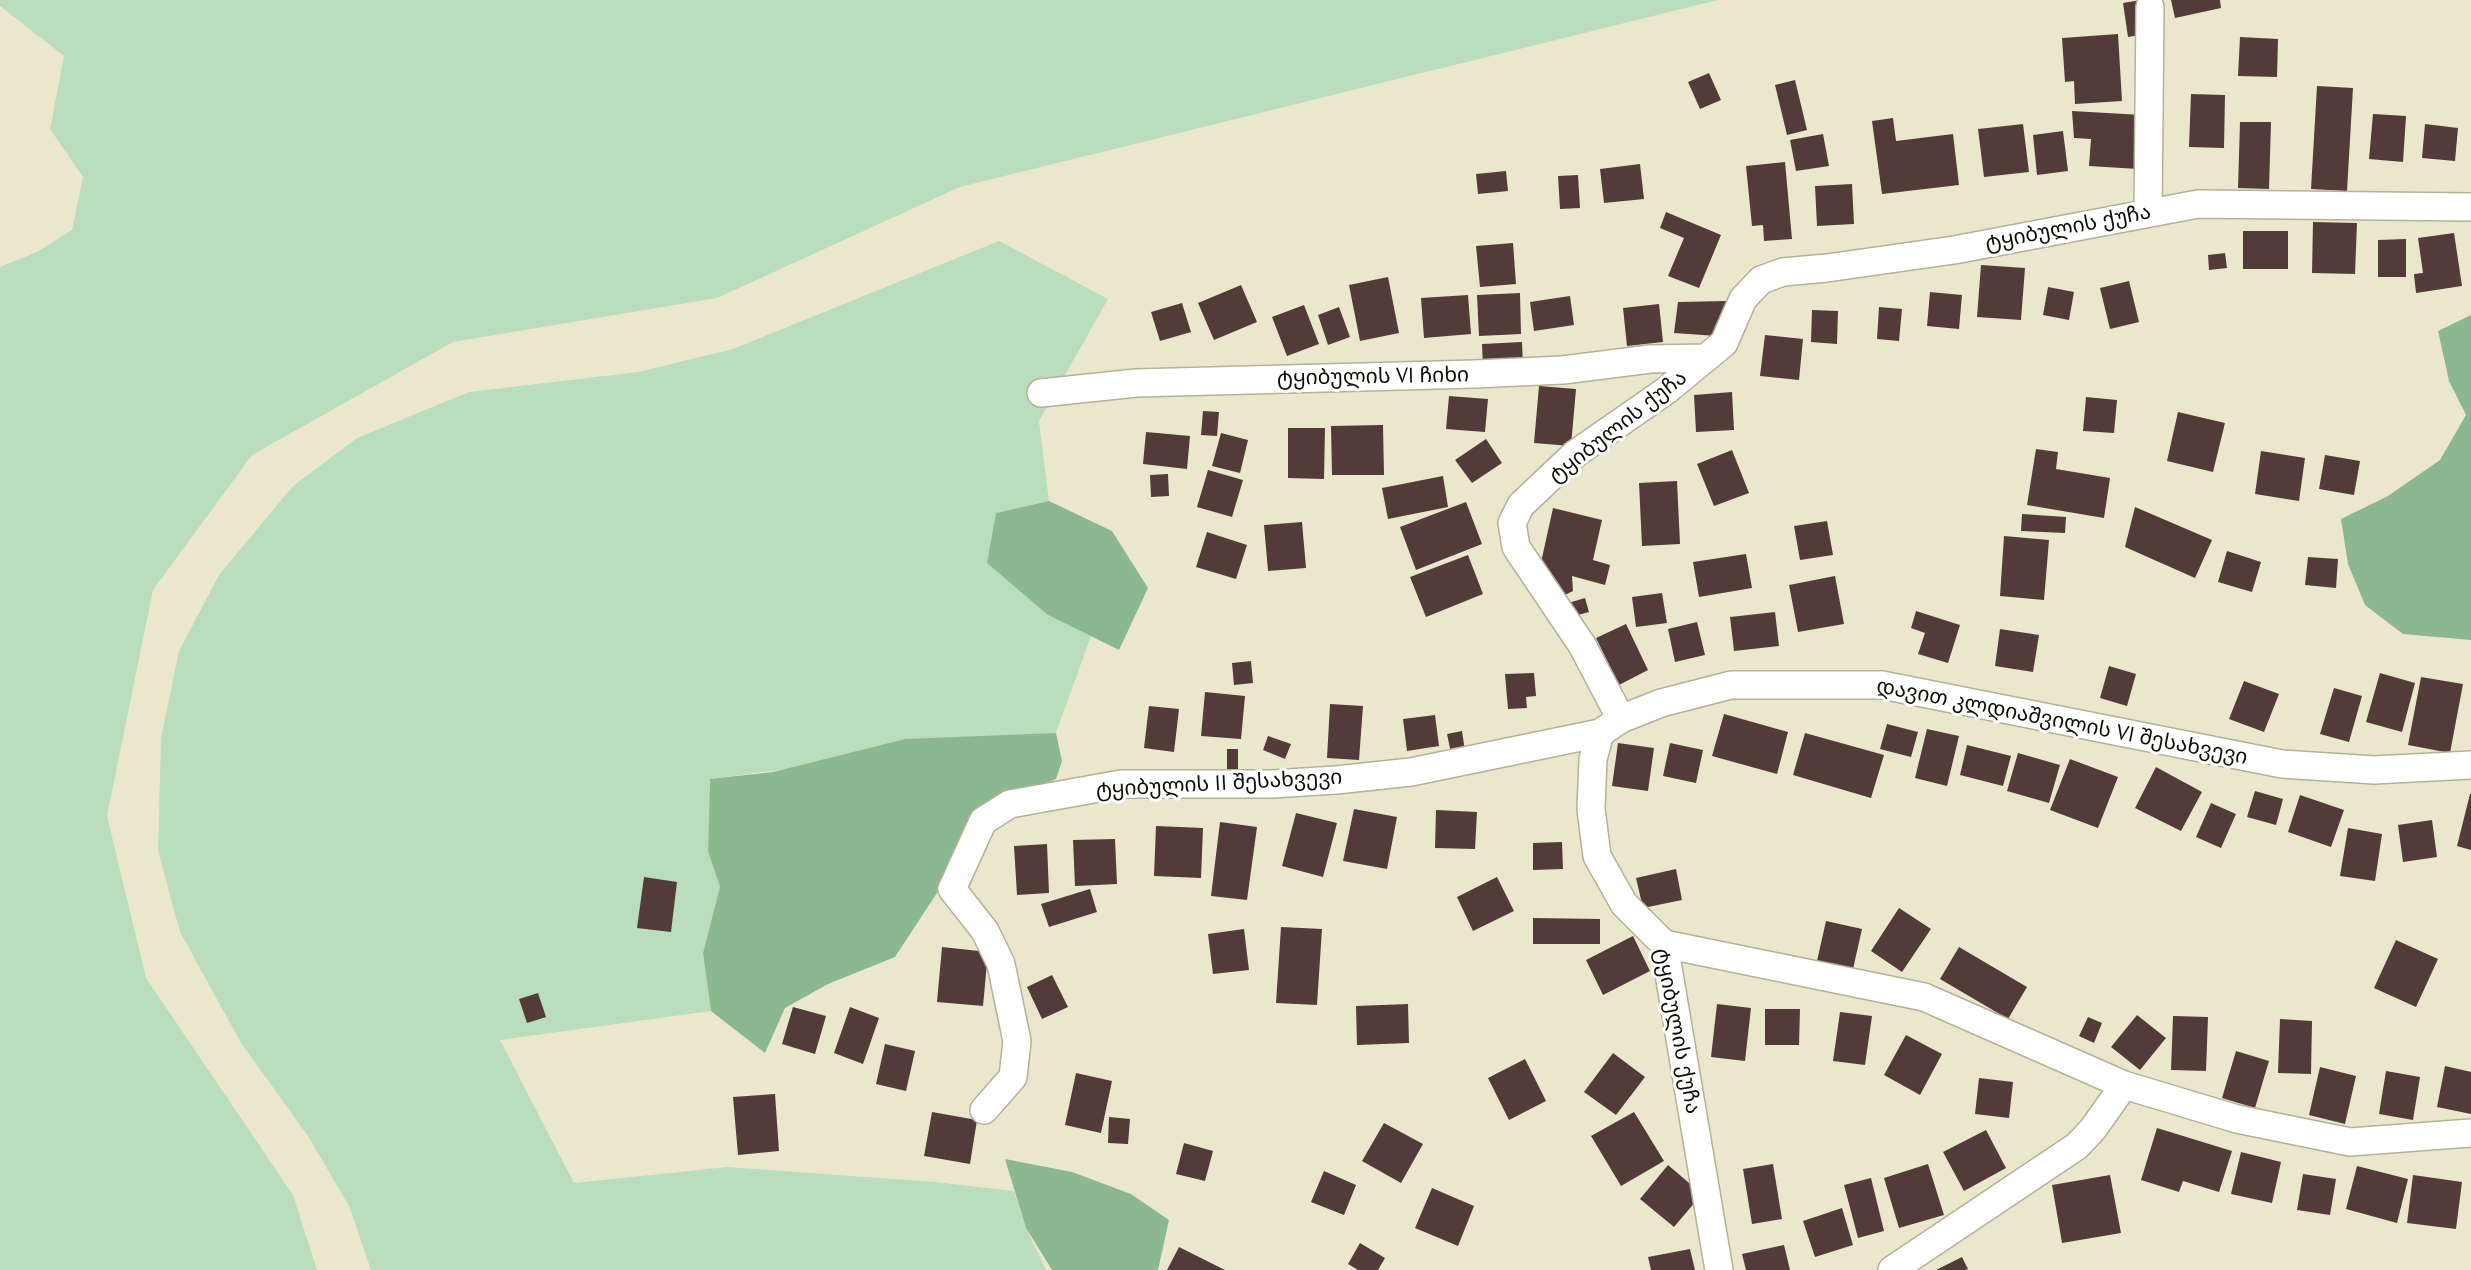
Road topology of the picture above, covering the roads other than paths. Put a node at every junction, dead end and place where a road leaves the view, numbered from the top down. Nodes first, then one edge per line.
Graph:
1 (2150, 7) dead end
2 (2471, 207) edge
3 (2148, 213) junction
4 (1706, 358) junction
5 (1041, 393) dead end
6 (1611, 726) junction
7 (2471, 765) edge
8 (1664, 944) junction
9 (2124, 1085) junction
10 (984, 1110) dead end
11 (2471, 1133) edge
12 (1719, 1270) edge
13 (1892, 1270) edge

1 - 3 street
2 - 3 street, ტყიბულის ქუჩა
3 - 4 street, ტყიბულის ქუჩა
4 - 5 street, ტყიბულის VI ჩიხი
4 - 6 street, ტყიბულის ქუჩა
6 - 7 street, დავით კლდიაშვილის VI შესახვევი
6 - 8 street, ტყიბულის ქუჩა
6 - 10 street, ტყიბულის II შესახვევი
8 - 9 street
8 - 12 street, ტყიბულის ქუჩა
9 - 11 street
9 - 13 street

